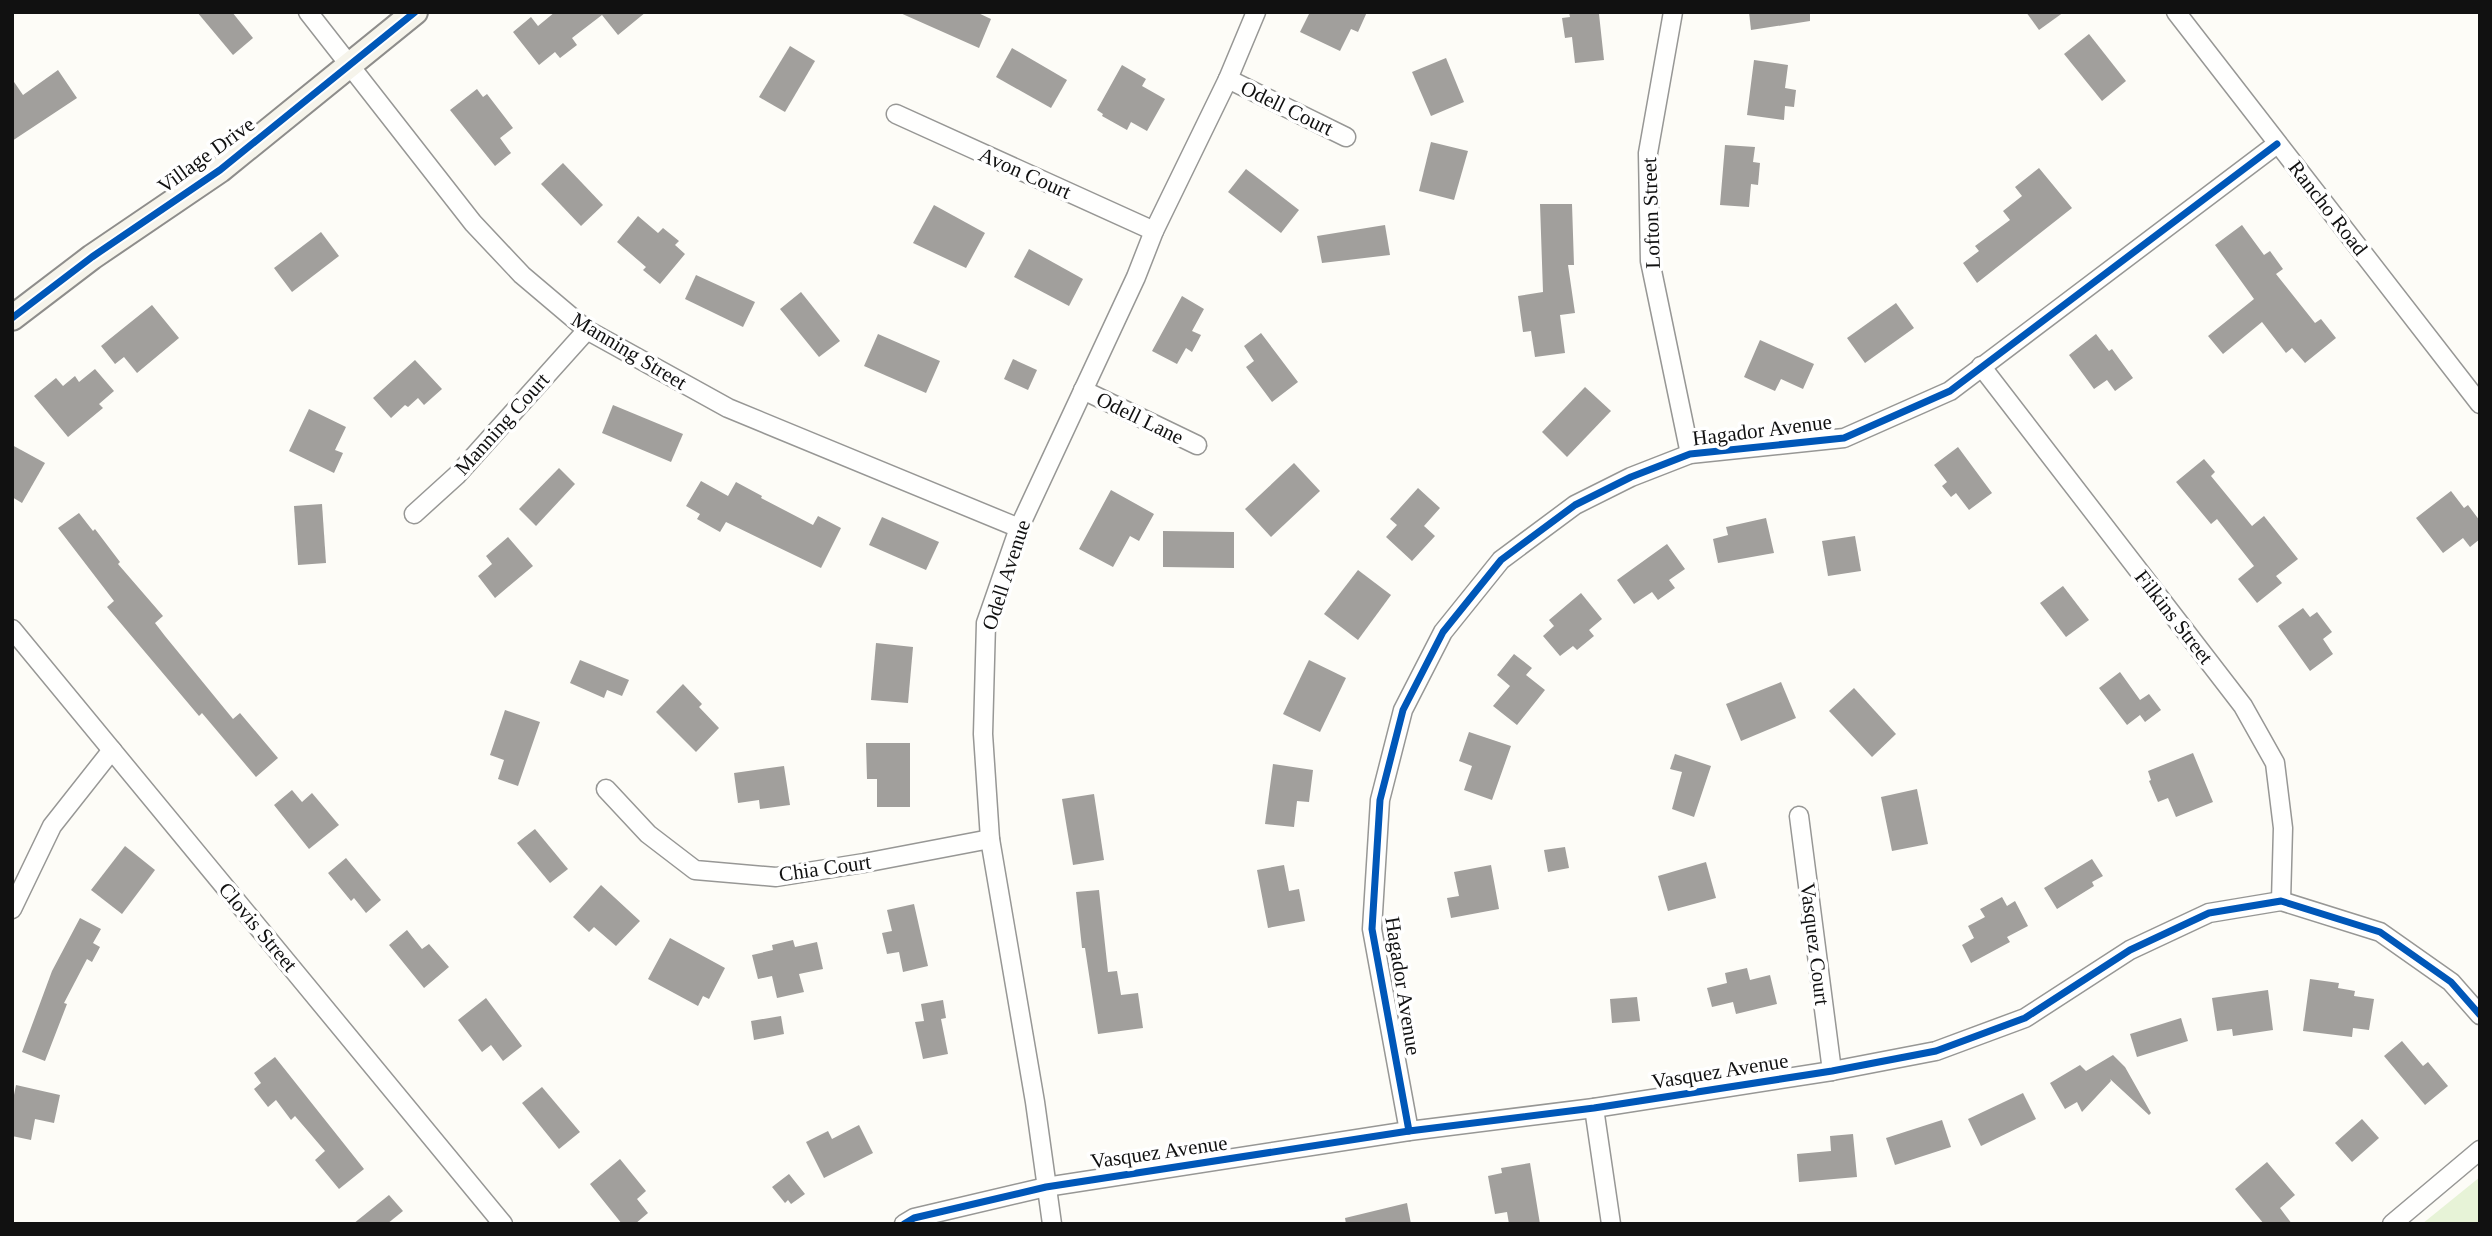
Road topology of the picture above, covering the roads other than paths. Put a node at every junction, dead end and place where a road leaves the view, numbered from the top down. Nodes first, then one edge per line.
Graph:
1 (308, 12) edge
2 (415, 12) edge
3 (1256, 12) edge
4 (1673, 12) edge
5 (2176, 12) edge
6 (349, 66) junction
7 (1228, 79) junction
8 (896, 114) dead end
9 (1346, 137) dead end
10 (2277, 144) junction
11 (1154, 231) junction
12 (12, 318) edge
13 (587, 330) junction
14 (1981, 366) junction
15 (1083, 390) junction
16 (2480, 404) edge
17 (1197, 445) dead end
18 (1690, 454) junction
19 (414, 514) dead end
20 (1019, 528) junction
21 (12, 629) edge
22 (112, 750) junction
23 (606, 789) dead end
24 (1799, 816) dead end
25 (990, 839) junction
26 (2281, 901) junction
27 (12, 909) edge
28 (2480, 1015) edge
29 (1832, 1071) junction
30 (1594, 1108) junction
31 (1409, 1131) junction
32 (2480, 1150) edge
33 (1046, 1187) junction
34 (503, 1224) edge
35 (904, 1224) edge
36 (1052, 1224) edge
37 (1611, 1224) edge
38 (2392, 1224) edge

1 - 6 street, Manning Street
2 - 6 main road, Village Drive
3 - 7 street, Odell Avenue
4 - 18 street, Lofton Street
5 - 10 street, Rancho Road
6 - 12 main road, Village Drive
6 - 13 street, Manning Street
7 - 9 street, Odell Court
7 - 11 street, Odell Avenue
8 - 11 street, Avon Court
10 - 14 street, Hagador Avenue
10 - 16 street, Rancho Road
11 - 15 street, Odell Avenue
13 - 19 street, Manning Court
13 - 20 street, Manning Street
14 - 18 street, Hagador Avenue
14 - 26 street, Filkins Street
15 - 17 street, Odell Lane
15 - 20 street, Odell Avenue
18 - 31 street, Hagador Avenue
20 - 25 street, Odell Avenue
21 - 22 street, Clovis Street
22 - 27 street
22 - 34 street, Clovis Street
23 - 25 street, Chia Court
24 - 29 street, Vasquez Court
25 - 33 street, Odell Avenue
26 - 28 street, Vasquez Avenue
26 - 29 street, Vasquez Avenue
29 - 30 street, Vasquez Avenue
30 - 31 street, Vasquez Avenue
30 - 37 street
31 - 33 street, Vasquez Avenue
32 - 38 street
33 - 35 street, Vasquez Avenue
33 - 36 street, Odell Avenue

